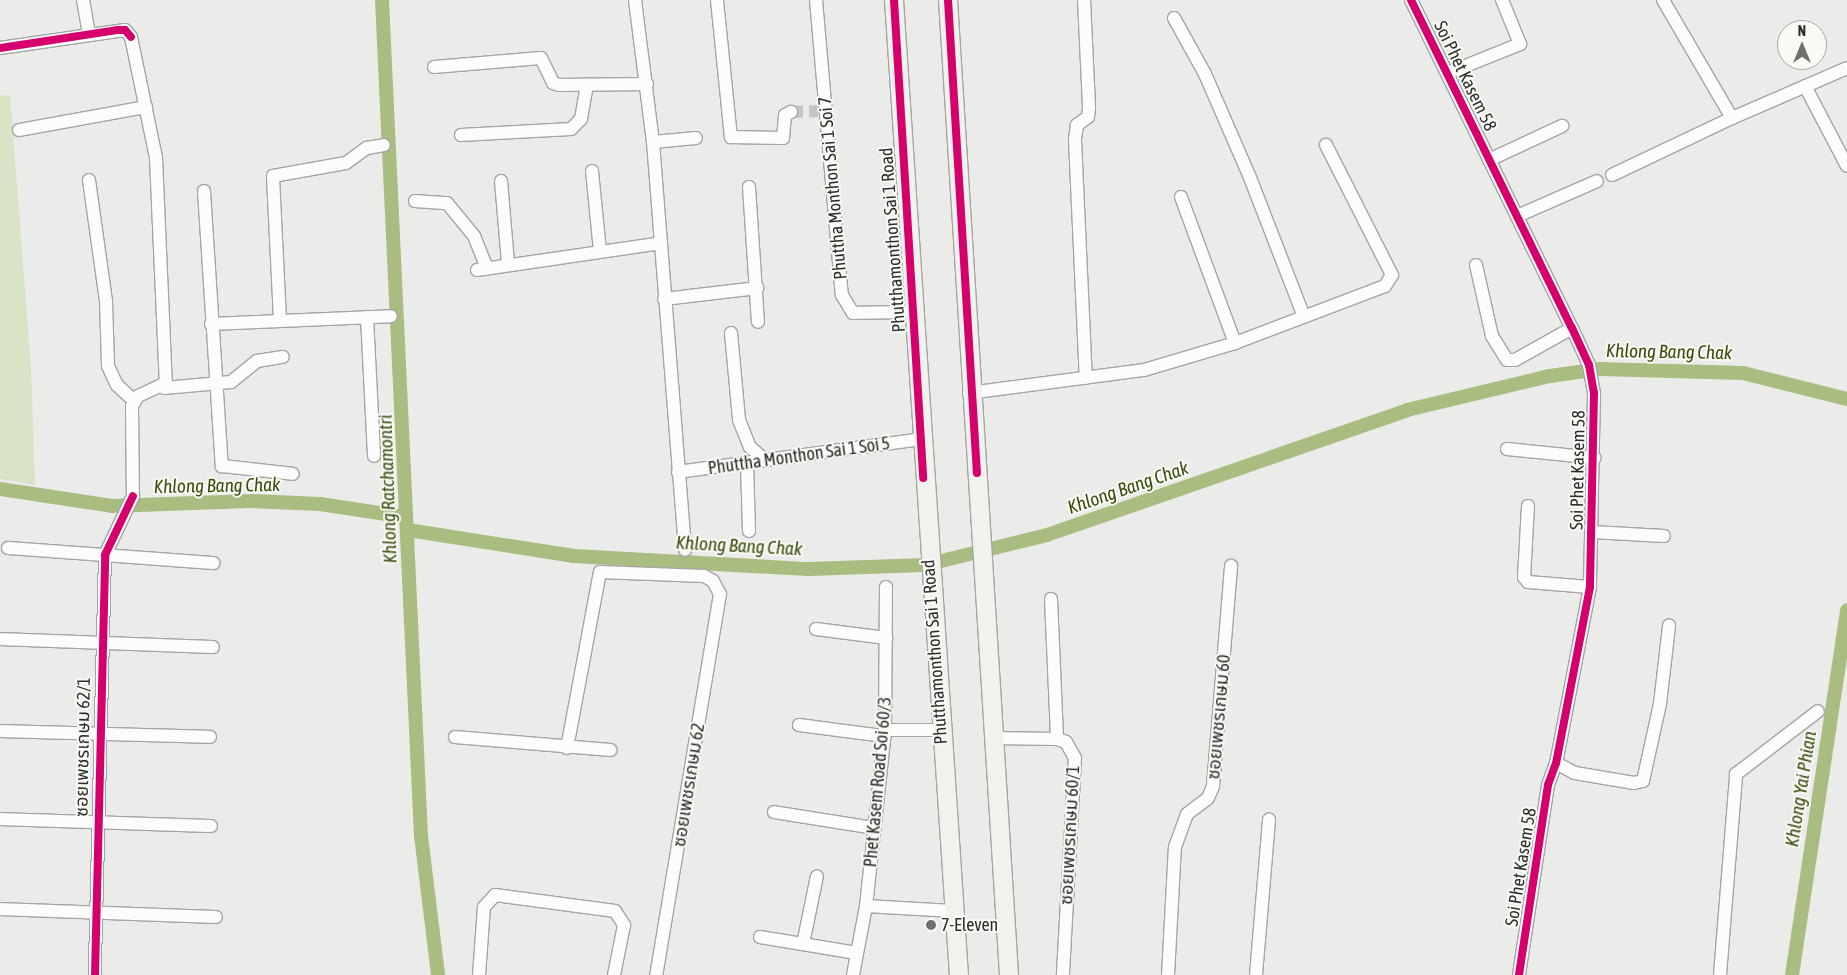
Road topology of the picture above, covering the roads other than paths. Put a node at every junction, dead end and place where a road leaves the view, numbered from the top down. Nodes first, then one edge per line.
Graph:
1 (83, 0) edge
2 (635, 0) edge
3 (717, 0) edge
4 (816, 0) edge
5 (894, 0) edge
6 (948, 0) edge
7 (1084, 0) edge
8 (1411, 0) edge
9 (1502, 0) edge
10 (1663, 0) edge
11 (1174, 18) dead end
12 (89, 34) junction
13 (0, 48) edge
14 (434, 67) dead end
15 (1847, 68) edge
16 (1448, 73) junction
17 (647, 84) junction
18 (587, 85) junction
19 (1805, 86) junction
20 (146, 107) junction
21 (791, 112) dead end
22 (1732, 118) junction
23 (1562, 126) dead end
24 (19, 130) dead end
25 (460, 135) dead end
26 (696, 138) dead end
27 (653, 142) junction
28 (384, 145) dead end
29 (1326, 145) dead end
30 (1489, 160) junction
31 (1847, 166) edge
32 (592, 171) dead end
33 (1612, 175) dead end
34 (89, 180) dead end
35 (501, 181) dead end
36 (1597, 181) dead end
37 (749, 187) dead end
38 (204, 191) dead end
39 (1181, 197) dead end
40 (415, 200) dead end
41 (1517, 216) junction
42 (661, 243) junction
43 (600, 250) junction
44 (508, 263) junction
45 (1476, 265) dead end
46 (757, 288) junction
47 (664, 299) junction
48 (913, 312) junction
49 (391, 316) dead end
50 (367, 317) junction
51 (1304, 317) junction
52 (280, 320) junction
53 (758, 322) dead end
54 (211, 324) junction
55 (1572, 328) junction
56 (731, 333) dead end
57 (1235, 343) junction
58 (283, 358) dead end
59 (1086, 378) junction
60 (217, 384) junction
61 (164, 388) junction
62 (969, 393) junction
63 (134, 401) junction
64 (921, 439) junction
65 (1507, 449) dead end
66 (374, 456) dead end
67 (1595, 458) junction
68 (766, 460) junction
69 (747, 463) junction
70 (678, 472) junction
71 (293, 474) dead end
72 (1528, 506) dead end
73 (749, 531) dead end
74 (1592, 532) junction
75 (1664, 536) dead end
76 (8, 548) dead end
77 (685, 550) dead end
78 (105, 555) junction
79 (213, 563) dead end
80 (1231, 566) dead end
81 (886, 588) dead end
82 (1590, 588) junction
83 (1051, 599) dead end
84 (1670, 626) dead end
85 (816, 629) dead end
86 (886, 638) junction
87 (2, 639) dead end
88 (101, 642) junction
89 (213, 647) dead end
90 (1818, 711) dead end
91 (799, 725) dead end
92 (941, 730) junction
93 (1, 731) edge
94 (98, 733) junction
95 (885, 733) junction
96 (210, 737) dead end
97 (455, 737) dead end
98 (992, 738) junction
99 (1057, 739) junction
100 (567, 748) junction
101 (610, 750) dead end
102 (1556, 763) junction
103 (774, 812) dead end
104 (0, 819) edge
105 (1269, 820) dead end
106 (97, 822) junction
107 (211, 826) dead end
108 (874, 828) junction
109 (817, 876) dead end
110 (866, 906) junction
111 (0, 909) edge
112 (953, 911) junction
113 (96, 913) junction
114 (216, 917) dead end
115 (760, 937) dead end
116 (803, 944) junction
117 (857, 952) junction
118 (95, 975) edge
119 (480, 975) edge
120 (614, 975) edge
121 (656, 975) edge
122 (853, 975) edge
123 (958, 975) edge
124 (1008, 975) edge
125 (1063, 975) edge
126 (1168, 975) edge
127 (1256, 975) edge
128 (1519, 975) edge
129 (1720, 975) edge

1 - 12 street
2 - 17 street
3 - 21 street
4 - 48 street, Phuttha Monthon Sai 1 Soi 7
5 - 48 main road, Phutthamonthon Sai 1 Road
6 - 62 main road
7 - 59 street
8 - 16 street, Soi Phet Kasem 58
9 - 16 street
10 - 22 street
11 - 51 street
12 - 13 street
12 - 20 street
14 - 18 street
15 - 19 street
16 - 30 street, Soi Phet Kasem 58
17 - 18 street
17 - 27 street
18 - 25 street
19 - 22 street
19 - 31 street
20 - 24 street
20 - 61 street
22 - 33 street
23 - 30 street
26 - 27 street
27 - 42 street
28 - 52 street
29 - 51 street
30 - 41 street, Soi Phet Kasem 58
32 - 43 street
34 - 63 street
35 - 44 street
36 - 41 street
37 - 46 street
38 - 54 street
39 - 57 street
40 - 44 street
41 - 55 street, Soi Phet Kasem 58
42 - 43 street
42 - 47 street
43 - 44 street
45 - 55 street
46 - 47 street
46 - 53 street
47 - 70 street
48 - 64 main road, Phutthamonthon Sai 1 Road
49 - 50 street
50 - 52 street
50 - 66 street
51 - 57 street
52 - 54 street
54 - 60 street
55 - 67 street, Soi Phet Kasem 58
56 - 68 street
57 - 59 street
58 - 60 street
59 - 62 street
60 - 61 street
60 - 71 street
61 - 63 street
62 - 98 main road
63 - 78 street, ซอยเพชรเกษม 62/1
64 - 68 street, Phuttha Monthon Sai 1 Soi 5
64 - 92 main road, Phutthamonthon Sai 1 Road
65 - 67 street
67 - 74 street, Soi Phet Kasem 58
68 - 69 street, Phuttha Monthon Sai 1 Soi 5
69 - 70 street, Phuttha Monthon Sai 1 Soi 5
69 - 73 street
70 - 77 street
72 - 82 street
74 - 75 street
74 - 82 street, Soi Phet Kasem 58
76 - 78 street
78 - 79 street
78 - 88 street, ซอยเพชรเกษม 62/1
80 - 126 street, ซอยเพชรเกษม 60
81 - 86 street, Phet Kasem Road Soi 60/3
82 - 102 street, Soi Phet Kasem 58
83 - 99 street
84 - 102 street
85 - 86 street
86 - 95 street, Phet Kasem Road Soi 60/3
87 - 88 street
88 - 89 street
88 - 94 street, ซอยเพชรเกษม 62/1
90 - 129 street
91 - 95 street
92 - 95 street
92 - 112 main road, Phutthamonthon Sai 1 Road
93 - 94 street
94 - 96 street
94 - 106 street, ซอยเพชรเกษม 62/1
95 - 108 street, Phet Kasem Road Soi 60/3
97 - 100 street
98 - 99 street, ซอยเพชรเกษม 60/1
98 - 124 main road
99 - 125 street, ซอยเพชรเกษม 60/1
100 - 101 street
100 - 121 street, ซอยเพชรเกษม 62
102 - 128 street, Soi Phet Kasem 58
103 - 108 street
104 - 106 street
105 - 127 street
106 - 107 street
106 - 113 street, ซอยเพชรเกษม 62/1
108 - 110 street, Phet Kasem Road Soi 60/3
109 - 116 street
110 - 112 street
110 - 117 street, Phet Kasem Road Soi 60/3
111 - 113 street
112 - 123 main road, Phutthamonthon Sai 1 Road
113 - 114 street
113 - 118 street, ซอยเพชรเกษม 62/1
115 - 116 street
116 - 117 street
117 - 122 street, Phet Kasem Road Soi 60/3
119 - 120 street

